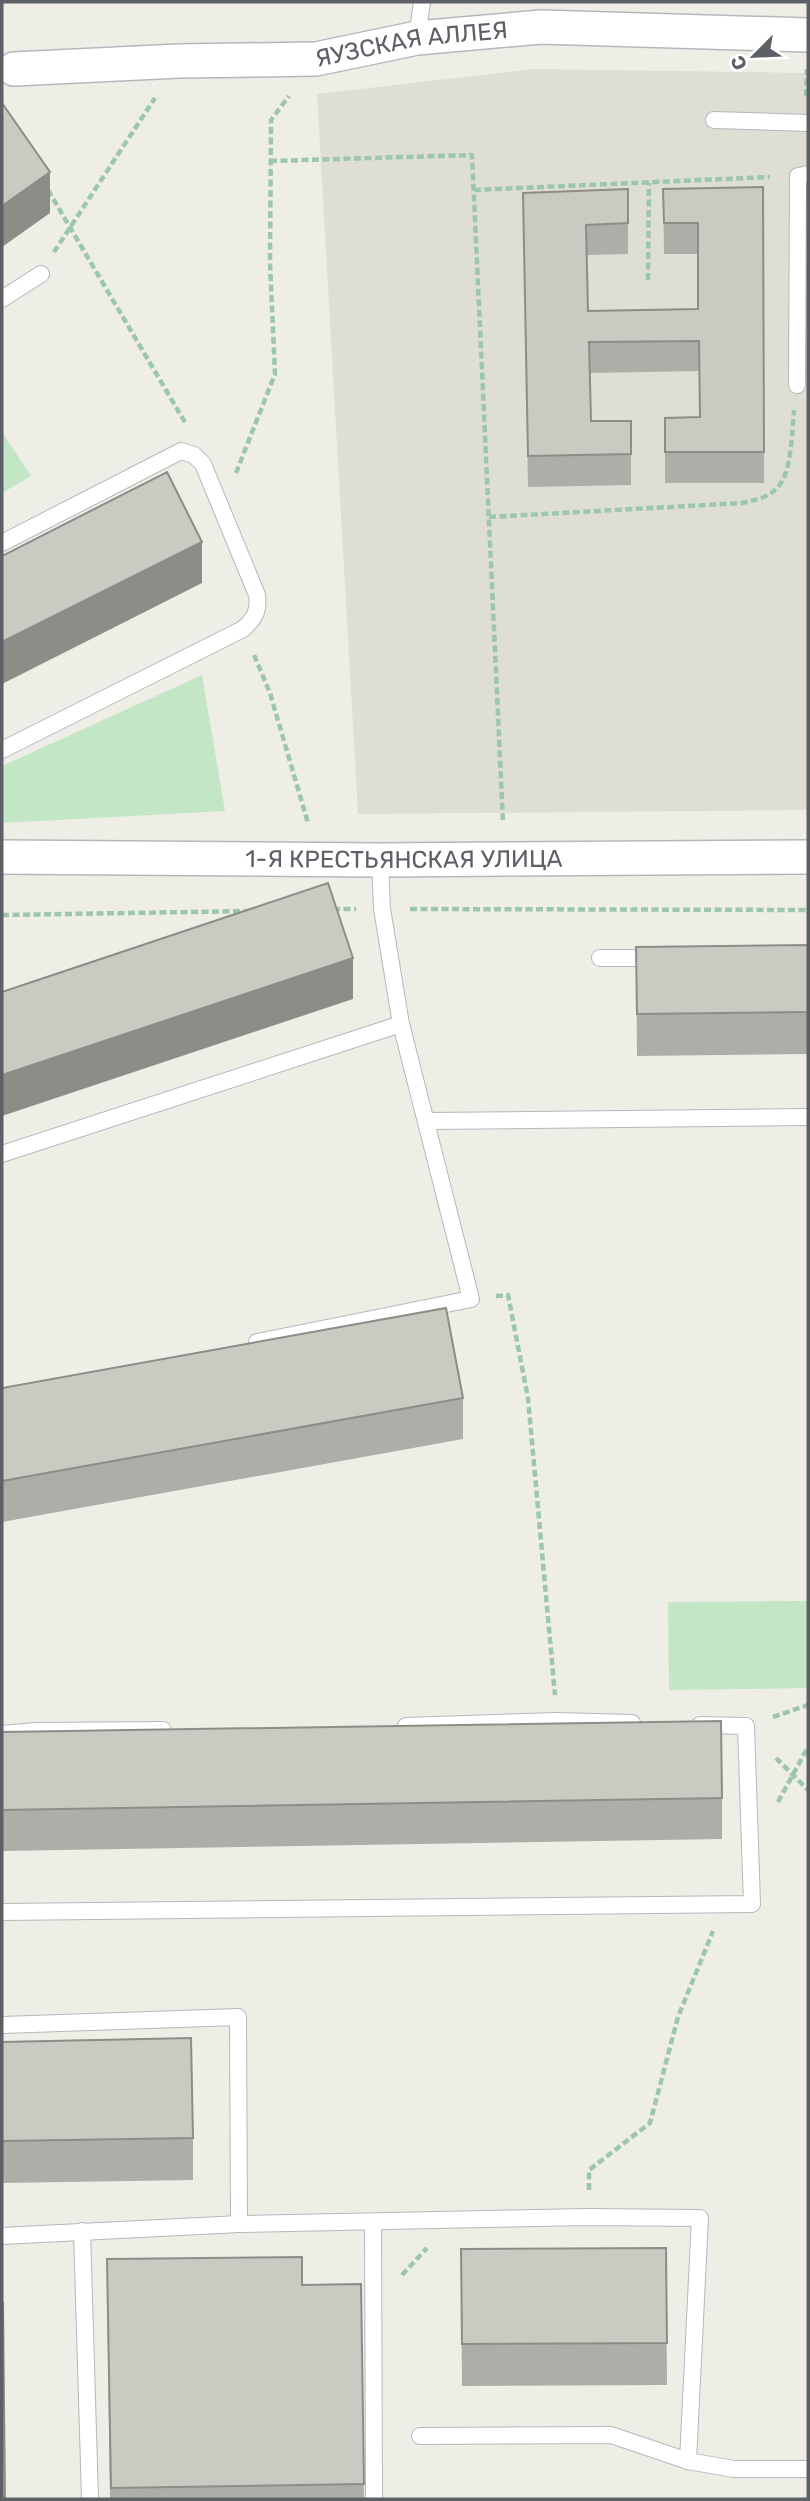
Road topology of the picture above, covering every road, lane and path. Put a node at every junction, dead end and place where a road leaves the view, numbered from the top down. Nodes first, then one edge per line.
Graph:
1 (422, 2) edge
2 (808, 35) edge
3 (417, 38) junction
4 (316, 59) junction
5 (179, 61) junction
6 (8, 70) edge
7 (714, 120) dead end
8 (808, 123) edge
9 (270, 161) junction
10 (803, 175) edge
11 (43, 181) edge
12 (649, 183) junction
13 (474, 190) junction
14 (70, 225) junction
15 (41, 274) dead end
16 (648, 280) dead end
17 (2, 299) edge
18 (797, 385) joint
19 (194, 455) junction
20 (222, 510) junction
21 (489, 517) junction
22 (2, 543) edge
23 (243, 629) junction
24 (2, 750) edge
25 (308, 824) dead end
26 (503, 834) dead end
27 (2, 857) edge
28 (808, 857) edge
29 (380, 860) junction
30 (600, 958) dead end
31 (670, 958) edge
32 (401, 1024) junction
33 (808, 1117) edge
34 (427, 1121) junction
35 (2, 1154) edge
36 (471, 1299) junction
37 (242, 1346) edge
38 (808, 1704) edge
39 (556, 1721) junction
40 (642, 1723) edge
41 (681, 1724) edge
42 (393, 1726) edge
43 (746, 1726) junction
44 (183, 1730) edge
45 (2, 1734) edge
46 (724, 1905) junction
47 (2, 1912) edge
48 (2, 2025) edge
49 (588, 2217) junction
50 (373, 2222) junction
51 (239, 2224) junction
52 (82, 2231) junction
53 (2, 2236) edge
54 (430, 2246) dead end
55 (400, 2279) dead end
56 (420, 2435) dead end
57 (688, 2461) junction
58 (808, 2469) edge
59 (90, 2499) edge
60 (374, 2499) edge

1 - 3 lane
2 - 3 street, ЯУЗСКАЯ АЛЛЕЯ
3 - 4 street, ЯУЗСКАЯ АЛЛЕЯ
4 - 5 street, ЯУЗСКАЯ АЛЛЕЯ
4 - 9 path
5 - 6 street, ЯУЗСКАЯ АЛЛЕЯ
5 - 14 path
7 - 8 lane
9 - 13 path
9 - 20 path
10 - 12 path
10 - 18 lane
11 - 14 path
12 - 13 path
12 - 16 path
13 - 21 path
14 - 19 path
15 - 17 lane
18 - 21 path
19 - 20 lane
19 - 22 lane
20 - 23 lane
21 - 26 path
23 - 24 lane
23 - 25 path
27 - 29 street, 1-Я КРЕСТЬЯНСКАЯ УЛИЦА
28 - 29 street, 1-Я КРЕСТЬЯНСКАЯ УЛИЦА
29 - 32 lane
30 - 31 lane
32 - 34 lane
32 - 35 lane
33 - 34 lane
34 - 36 lane
36 - 37 lane
36 - 39 path
38 - 43 path
39 - 40 lane
39 - 42 lane
41 - 43 lane
43 - 46 lane
44 - 45 lane
46 - 47 lane
46 - 49 path
48 - 51 lane
49 - 50 lane
49 - 57 lane
50 - 51 lane
50 - 60 lane
51 - 52 lane
52 - 53 lane
52 - 59 lane
54 - 55 path
56 - 57 lane
57 - 58 lane

